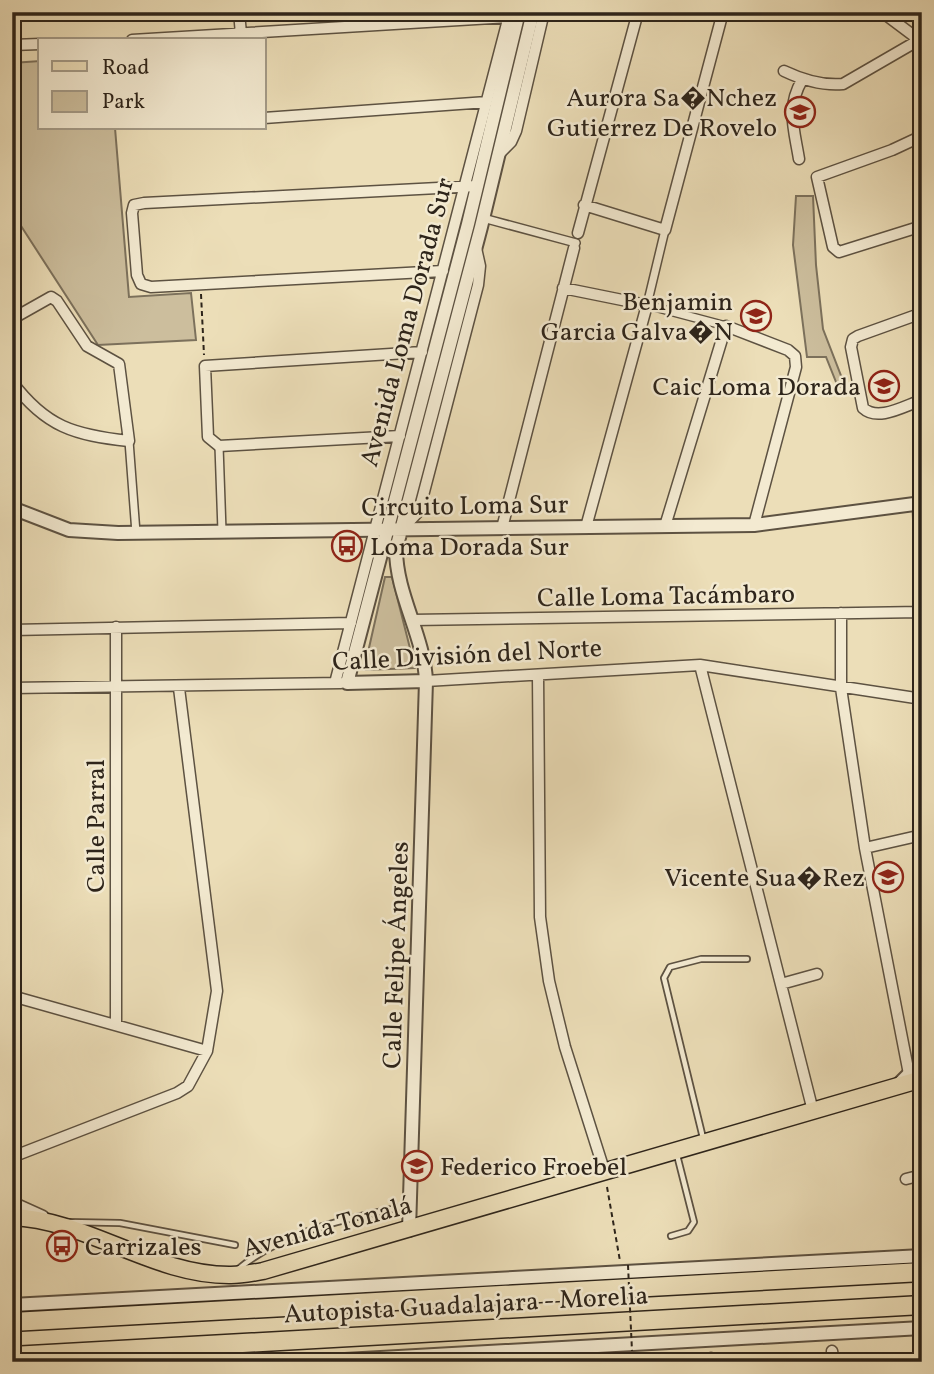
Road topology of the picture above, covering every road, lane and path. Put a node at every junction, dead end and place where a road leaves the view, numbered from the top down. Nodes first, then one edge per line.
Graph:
1 (239, 12) edge
2 (533, 12) edge
3 (544, 12) edge
4 (638, 12) edge
5 (723, 12) edge
6 (883, 12) edge
7 (513, 14) edge
8 (240, 34) junction
9 (168, 38) edge
10 (920, 41) edge
11 (38, 44) edge
12 (12, 45) edge
13 (784, 71) dead end
14 (802, 80) junction
15 (487, 102) junction
16 (266, 118) edge
17 (922, 136) edge
18 (498, 156) junction
19 (799, 159) dead end
20 (471, 187) junction
21 (584, 205) junction
22 (477, 223) junction
23 (922, 226) edge
24 (665, 230) junction
25 (576, 241) junction
26 (443, 271) junction
27 (201, 286) junction
28 (564, 288) junction
29 (647, 305) junction
30 (922, 313) edge
31 (12, 319) edge
32 (726, 326) junction
33 (422, 352) junction
34 (205, 366) junction
35 (12, 382) edge
36 (922, 400) edge
37 (400, 436) junction
38 (129, 442) junction
39 (216, 444) junction
40 (920, 503) edge
41 (12, 508) edge
42 (754, 524) junction
43 (665, 526) junction
44 (586, 527) junction
45 (502, 528) junction
46 (382, 529) junction
47 (401, 529) junction
48 (222, 531) junction
49 (136, 533) junction
50 (841, 613) junction
51 (921, 617) edge
52 (412, 620) junction
53 (351, 623) junction
54 (116, 627) junction
55 (12, 630) edge
56 (700, 665) junction
57 (538, 675) junction
58 (426, 681) junction
59 (341, 683) junction
60 (12, 688) edge
61 (117, 688) junction
62 (179, 688) junction
63 (841, 688) junction
64 (922, 699) edge
65 (922, 835) edge
66 (865, 848) junction
67 (747, 959) dead end
68 (817, 974) dead end
69 (781, 984) junction
70 (12, 996) edge
71 (116, 1025) junction
72 (206, 1051) junction
73 (922, 1068) edge
74 (915, 1077) edge
75 (813, 1111) junction
76 (704, 1142) junction
77 (676, 1151) junction
78 (12, 1157) edge
79 (605, 1173) junction
80 (922, 1175) edge
81 (906, 1179) dead end
82 (12, 1202) edge
83 (410, 1205) junction
84 (12, 1217) edge
85 (57, 1222) junction
86 (409, 1230) junction
87 (671, 1236) dead end
88 (234, 1245) dead end
89 (922, 1256) edge
90 (632, 1260) dead end
91 (628, 1265) dead end
92 (922, 1272) edge
93 (231, 1275) junction
94 (12, 1305) edge
95 (922, 1305) edge
96 (12, 1322) edge
97 (922, 1328) edge
98 (632, 1351) dead end
99 (12, 1356) edge
100 (309, 1362) edge

1 - 8 street
2 - 18 street, Avenida Loma Dorada Sur
3 - 18 street, Avenida Loma Dorada Sur
4 - 21 street
5 - 24 street
6 - 10 street
7 - 8 street
7 - 15 street, Avenida Loma Dorada Sur
7 - 20 street, Avenida Loma Dorada Sur
8 - 9 street
10 - 14 street
11 - 12 street
13 - 14 street
14 - 19 street
15 - 16 street
15 - 20 street, Avenida Loma Dorada Sur
17 - 23 street
18 - 22 street, Avenida Loma Dorada Sur
20 - 22 street, Avenida Loma Dorada Sur
20 - 26 street, Avenida Loma Dorada Sur
20 - 27 street
21 - 24 street
21 - 25 street
22 - 25 street
22 - 46 street, Avenida Loma Dorada Sur
22 - 47 street, Avenida Loma Dorada Sur
24 - 29 street
25 - 28 street
26 - 27 street
26 - 33 street, Avenida Loma Dorada Sur
27 - 34 path
28 - 29 street
28 - 45 street
29 - 32 street
29 - 44 street
30 - 36 street
31 - 38 street
32 - 42 street
32 - 43 street
33 - 34 street
33 - 37 street, Avenida Loma Dorada Sur
34 - 39 street
35 - 38 street
37 - 39 street
37 - 46 street, Avenida Loma Dorada Sur
38 - 49 street
39 - 48 street
40 - 42 street, Circuito Loma Sur
40 - 51 street
41 - 49 street, Circuito Loma Sur
42 - 43 street, Circuito Loma Sur
43 - 44 street, Circuito Loma Sur
44 - 45 street, Circuito Loma Sur
45 - 47 street, Circuito Loma Sur
46 - 47 street, Circuito Loma Sur
46 - 48 street, Circuito Loma Sur
46 - 53 street, Avenida Loma Dorada Sur
46 - 59 street, Avenida Loma Dorada Sur
47 - 52 street, Avenida Loma Dorada Sur
48 - 49 street, Circuito Loma Sur
50 - 51 street, Calle Loma Tacámbaro
50 - 52 street, Calle Loma Tacámbaro
50 - 63 street
52 - 58 street, Avenida Loma Dorada Sur
53 - 54 street
53 - 59 street, Avenida Loma Dorada Sur
54 - 55 street
54 - 61 street, Calle Parral
56 - 57 street, Calle División del Norte
56 - 63 street, Calle División del Norte
56 - 69 street
57 - 58 street, Calle División del Norte
57 - 79 street
58 - 59 street, Calle División del Norte
58 - 83 street, Calle Felipe Ángeles
59 - 62 street, Calle División del Norte
60 - 61 street, Calle División del Norte
61 - 62 street, Calle División del Norte
61 - 71 street, Calle Parral
62 - 72 street
63 - 64 street, Calle División del Norte
63 - 66 street
65 - 66 street
66 - 74 street
67 - 76 lane
68 - 69 street
69 - 75 street
70 - 71 street
71 - 72 street
72 - 78 street
73 - 74 street, Avenida Tonalá
74 - 75 main road, Avenida Tonalá
75 - 76 main road, Avenida Tonalá
76 - 77 main road, Avenida Tonalá
77 - 79 main road, Avenida Tonalá
77 - 87 lane
79 - 86 main road, Avenida Tonalá
79 - 90 path
80 - 81 street
82 - 85 street
83 - 86 street, Calle Felipe Ángeles
83 - 93 lane
84 - 85 main road, Avenida Tonalá
85 - 88 lane
85 - 93 main road, Avenida Tonalá
86 - 93 main road, Avenida Tonalá
89 - 94 street
91 - 98 path, bridge
92 - 96 highway, Autopista Guadalajara - Morelia
95 - 99 highway, Autopista Guadalajara - Morelia
97 - 100 street

